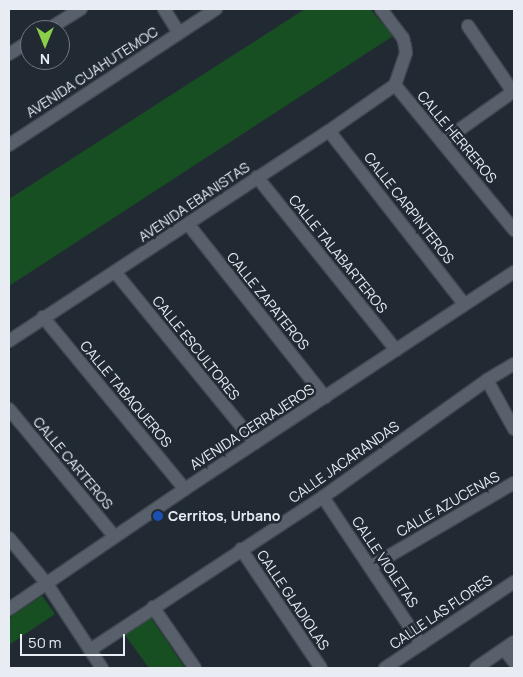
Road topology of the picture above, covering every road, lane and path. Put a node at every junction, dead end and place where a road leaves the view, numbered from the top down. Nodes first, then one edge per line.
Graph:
1 (81, 9) edge
2 (164, 9) edge
3 (216, 9) edge
4 (388, 11) edge
5 (63, 20) edge
6 (468, 26) dead end
7 (180, 33) junction
8 (20, 47) edge
9 (9, 54) edge
10 (395, 85) junction
11 (513, 92) edge
12 (330, 131) junction
13 (11, 138) edge
14 (442, 142) junction
15 (258, 177) junction
16 (188, 224) junction
17 (514, 230) edge
18 (115, 272) junction
19 (514, 272) edge
20 (464, 304) junction
21 (43, 317) junction
22 (9, 341) edge
23 (396, 350) junction
24 (514, 364) edge
25 (487, 380) junction
26 (325, 397) junction
27 (9, 409) edge
28 (514, 429) edge
29 (255, 443) junction
30 (514, 483) edge
31 (185, 489) junction
32 (323, 496) junction
33 (114, 536) junction
34 (9, 538) edge
35 (241, 549) junction
36 (370, 567) junction
37 (514, 582) edge
38 (47, 584) junction
39 (153, 607) junction
40 (9, 609) edge
41 (421, 644) junction
42 (509, 645) edge
43 (90, 650) junction
44 (514, 662) edge
45 (102, 668) edge
46 (195, 668) edge
47 (321, 668) edge
48 (385, 668) edge
49 (476, 668) edge

1 - 5 street
2 - 7 street
3 - 7 street, AVENIDA CUAHUTEMOC
4 - 10 street
6 - 11 street
7 - 13 street, AVENIDA CUAHUTEMOC
8 - 9 street
10 - 12 street, AVENIDA EBANISTAS
10 - 14 street, CALLE HERREROS
11 - 14 street
12 - 15 street, AVENIDA EBANISTAS
12 - 20 street, CALLE CARPINTEROS
14 - 17 street, CALLE HERREROS
15 - 16 street, AVENIDA EBANISTAS
15 - 23 street, CALLE TALABARTEROS
16 - 18 street, AVENIDA EBANISTAS
16 - 26 street, CALLE ZAPATEROS
18 - 21 street, AVENIDA EBANISTAS
18 - 29 street, CALLE ESCULTORES
19 - 20 street, AVENIDA CERRAJEROS
20 - 23 street, AVENIDA CERRAJEROS
21 - 22 street, AVENIDA EBANISTAS
21 - 31 street, CALLE TABAQUEROS
23 - 26 street, AVENIDA CERRAJEROS
24 - 25 street, CALLE JACARANDAS
25 - 28 street
25 - 32 street, CALLE JACARANDAS
26 - 29 street, AVENIDA CERRAJEROS
27 - 33 street, CALLE CARTEROS
29 - 31 street, AVENIDA CERRAJEROS
30 - 36 street, CALLE AZUCENAS
31 - 33 street, AVENIDA CERRAJEROS
32 - 35 street, CALLE JACARANDAS
32 - 36 street, CALLE VIOLETAS
33 - 38 street, AVENIDA CERRAJEROS
34 - 38 street
35 - 39 street, CALLE JACARANDAS
35 - 47 street, CALLE GLADIOLAS
36 - 41 street, CALLE VIOLETAS
37 - 41 street, CALLE LAS FLORES
38 - 40 street, AVENIDA CERRAJEROS
38 - 43 street
39 - 43 street, CALLE JACARANDAS
39 - 46 street
41 - 48 street, CALLE LAS FLORES
42 - 44 street
42 - 49 street
43 - 45 street

